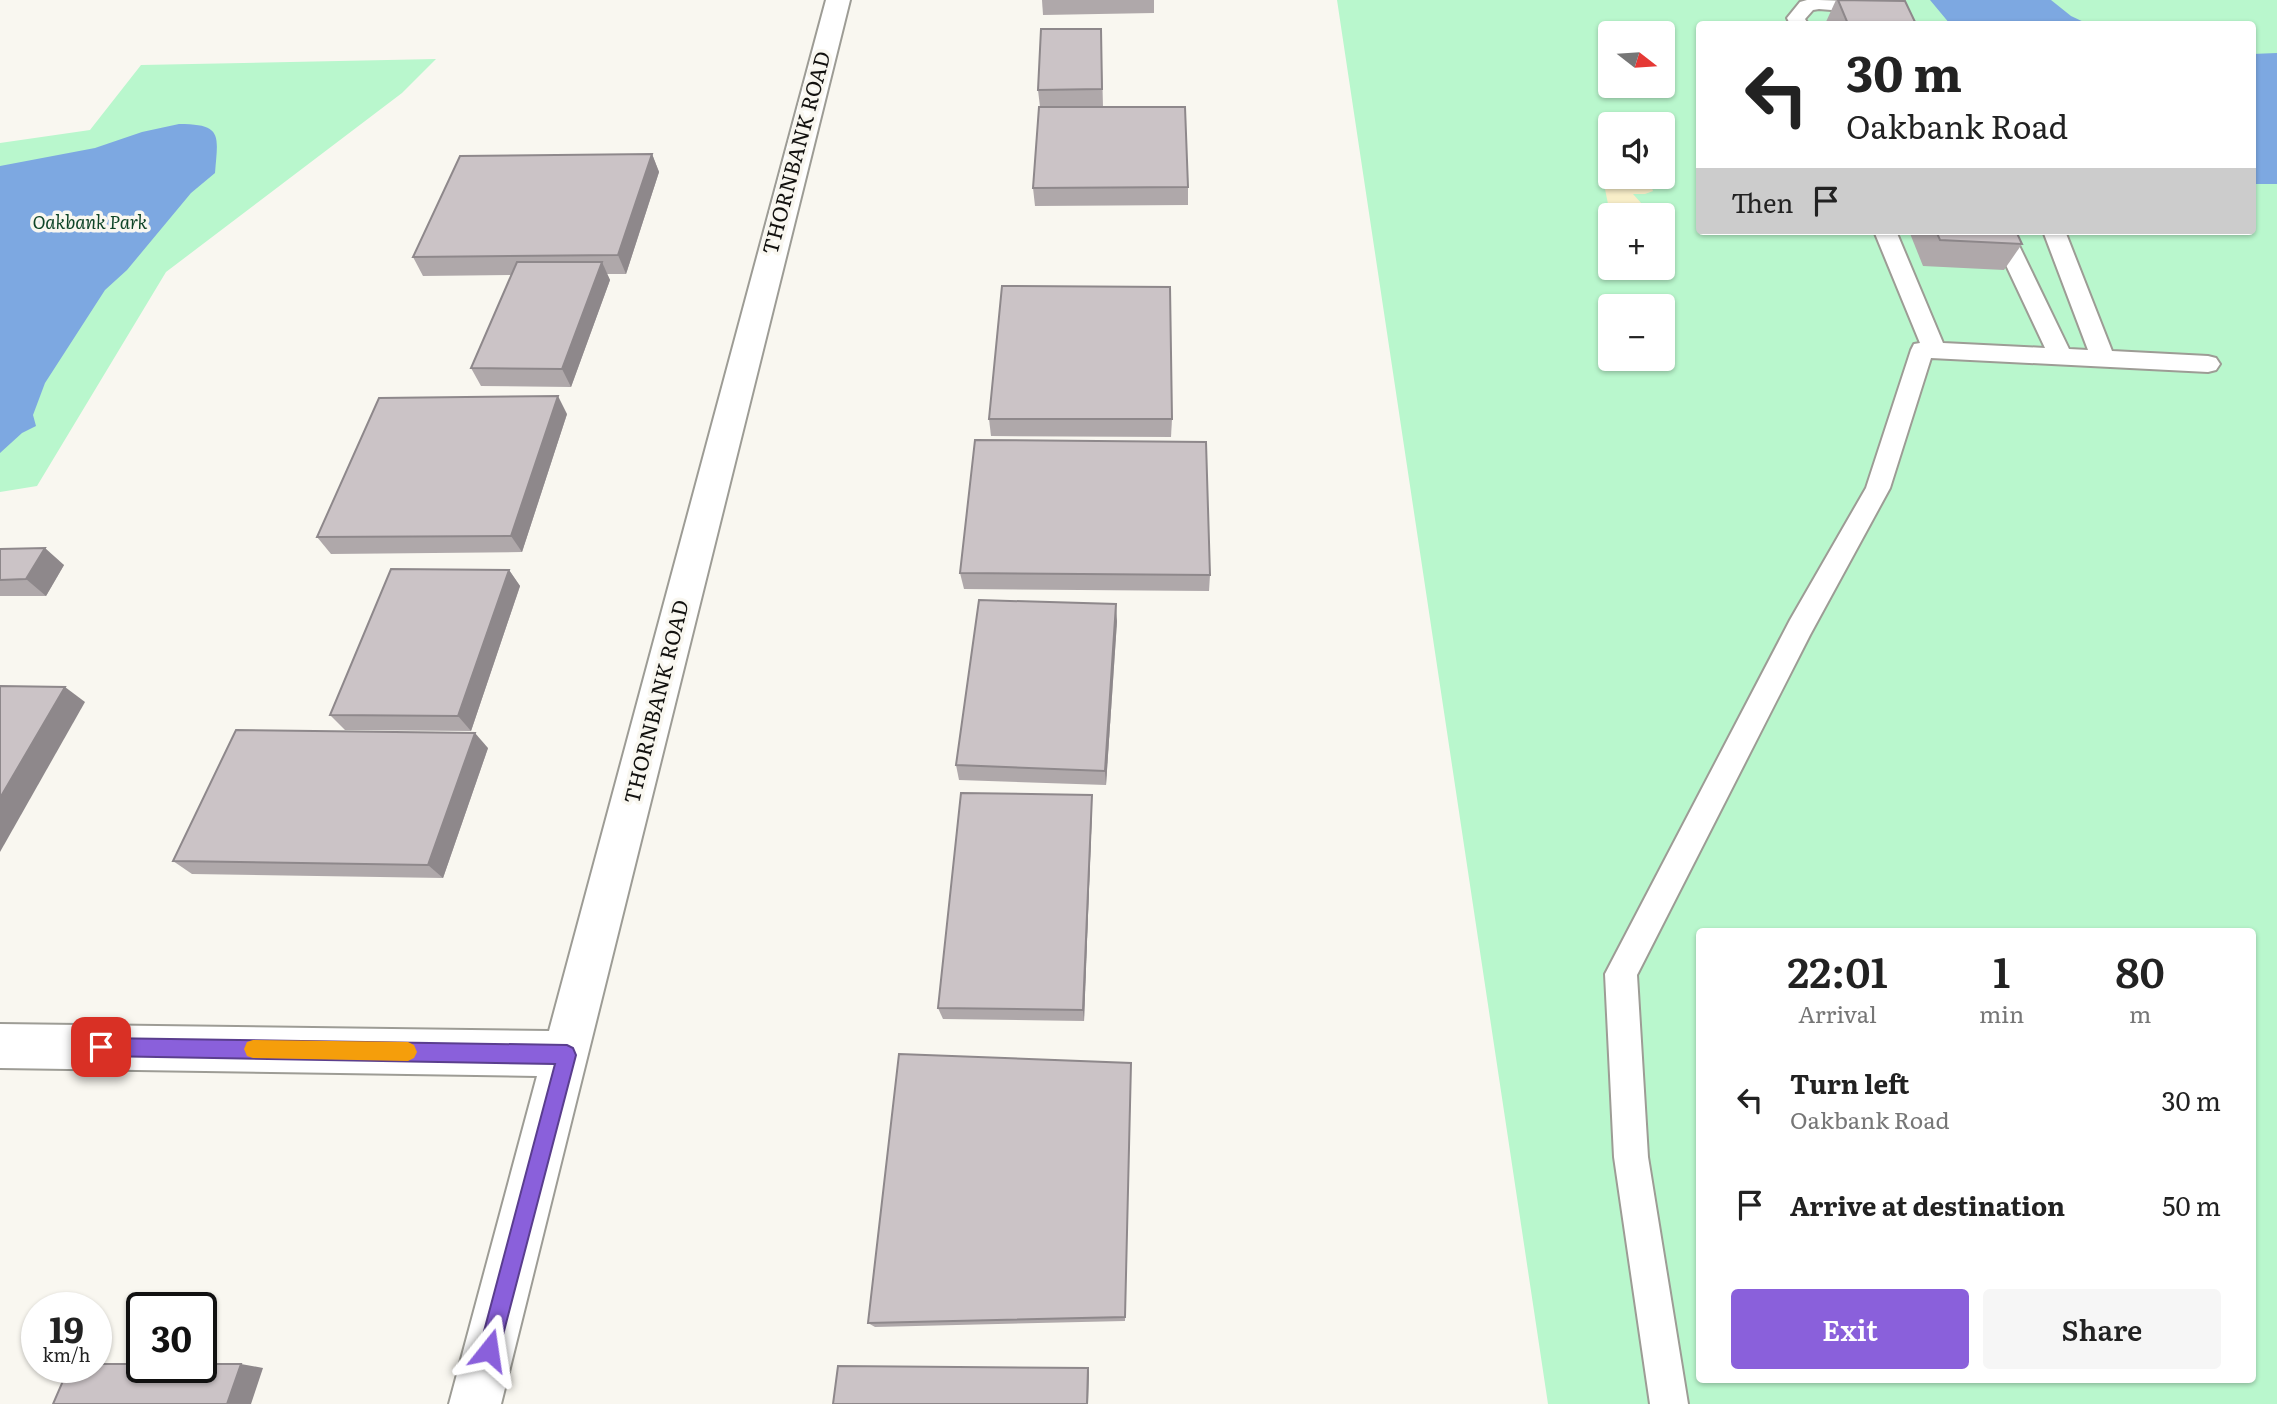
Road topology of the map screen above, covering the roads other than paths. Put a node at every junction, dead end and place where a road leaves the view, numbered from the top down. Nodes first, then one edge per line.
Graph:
1 (838, 0) edge
2 (1798, 21) edge
3 (1895, 21) edge
4 (1887, 235) edge
5 (2003, 235) edge
6 (2056, 235) edge
7 (1935, 351) junction
8 (2061, 356) junction
9 (2103, 359) junction
10 (2208, 364) dead end
11 (0, 1045) edge
12 (567, 1055) junction
13 (475, 1404) edge
14 (1669, 1404) edge

1 - 12 street, THORNBANK ROAD
2 - 3 lane
4 - 7 lane
5 - 8 lane
6 - 9 lane
7 - 8 lane
7 - 14 lane
8 - 9 lane
9 - 10 lane
11 - 12 street
12 - 13 street, THORNBANK ROAD

